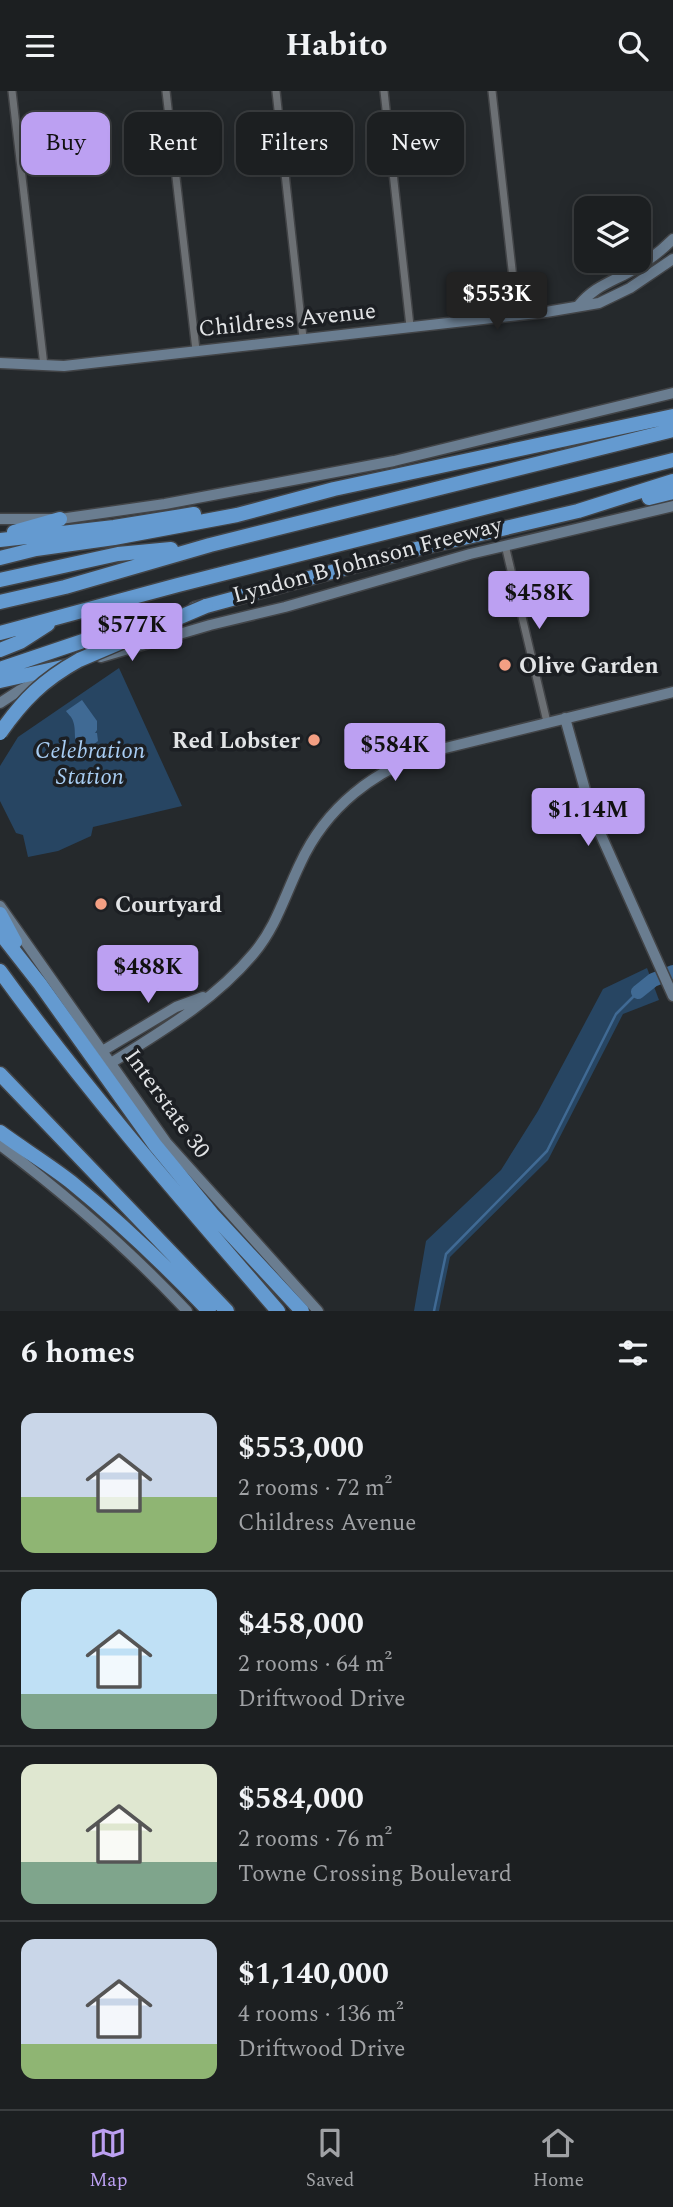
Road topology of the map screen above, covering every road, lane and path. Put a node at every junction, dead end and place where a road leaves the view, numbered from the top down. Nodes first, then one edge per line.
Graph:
1 (12, 91) edge
2 (166, 91) edge
3 (276, 91) edge
4 (384, 91) edge
5 (492, 91) edge
6 (673, 239) edge
7 (673, 258) edge
8 (579, 305) junction
9 (517, 314) junction
10 (410, 326) junction
11 (303, 338) junction
12 (196, 350) junction
13 (0, 363) edge
14 (44, 367) junction
15 (673, 393) edge
16 (673, 416) edge
17 (673, 430) edge
18 (673, 460) edge
19 (673, 481) edge
20 (673, 492) edge
21 (599, 504) junction
22 (673, 506) edge
23 (0, 519) edge
24 (60, 519) junction
25 (0, 538) edge
26 (34, 543) junction
27 (210, 545) junction
28 (505, 545) junction
29 (0, 558) edge
30 (0, 580) edge
31 (0, 602) edge
32 (206, 606) junction
33 (60, 616) junction
34 (0, 633) edge
35 (0, 650) edge
36 (85, 663) junction
37 (0, 669) edge
38 (0, 681) edge
39 (673, 692) edge
40 (0, 702) edge
41 (565, 718) junction
42 (547, 722) junction
43 (0, 733) edge
44 (0, 906) edge
45 (0, 914) edge
46 (0, 933) edge
47 (0, 971) edge
48 (30, 971) junction
49 (672, 994) edge
50 (209, 995) junction
51 (104, 1050) junction
52 (108, 1068) junction
53 (0, 1074) edge
54 (0, 1132) edge
55 (0, 1145) edge
56 (187, 1311) edge
57 (209, 1311) edge
58 (227, 1311) edge
59 (278, 1311) edge
60 (302, 1311) edge
61 (318, 1311) edge

1 - 14 street
2 - 12 street
3 - 11 street
4 - 10 street
5 - 9 street
6 - 8 main road
7 - 8 main road, Childress Avenue
8 - 9 main road, Childress Avenue
9 - 10 main road, Childress Avenue
10 - 11 main road, Childress Avenue
11 - 12 main road, Childress Avenue
12 - 14 main road, Childress Avenue
13 - 14 main road, Childress Avenue
15 - 24 main road
16 - 26 highway
17 - 27 highway
18 - 33 highway, Lyndon B Johnson Freeway
19 - 21 highway
20 - 21 highway
21 - 32 highway
22 - 28 main road, Lyndon B Johnson Freeway
23 - 24 main road
24 - 25 highway
25 - 26 highway
26 - 29 highway
27 - 30 highway
27 - 31 highway
28 - 36 main road, Lyndon B Johnson Freeway
28 - 42 street
32 - 37 highway, bridge
32 - 43 highway, bridge
33 - 34 highway, Lyndon B Johnson Freeway
33 - 35 highway
36 - 38 highway
36 - 40 main road, Lyndon B Johnson Freeway
39 - 41 main road
41 - 42 main road
41 - 49 main road
42 - 50 main road
44 - 51 main road, Interstate 30
45 - 48 highway
46 - 48 highway
47 - 59 highway
48 - 52 highway
50 - 51 main road
50 - 52 main road
51 - 52 main road, Interstate 30
52 - 60 highway
52 - 61 main road, Interstate 30
53 - 58 highway
54 - 57 highway
55 - 56 main road

